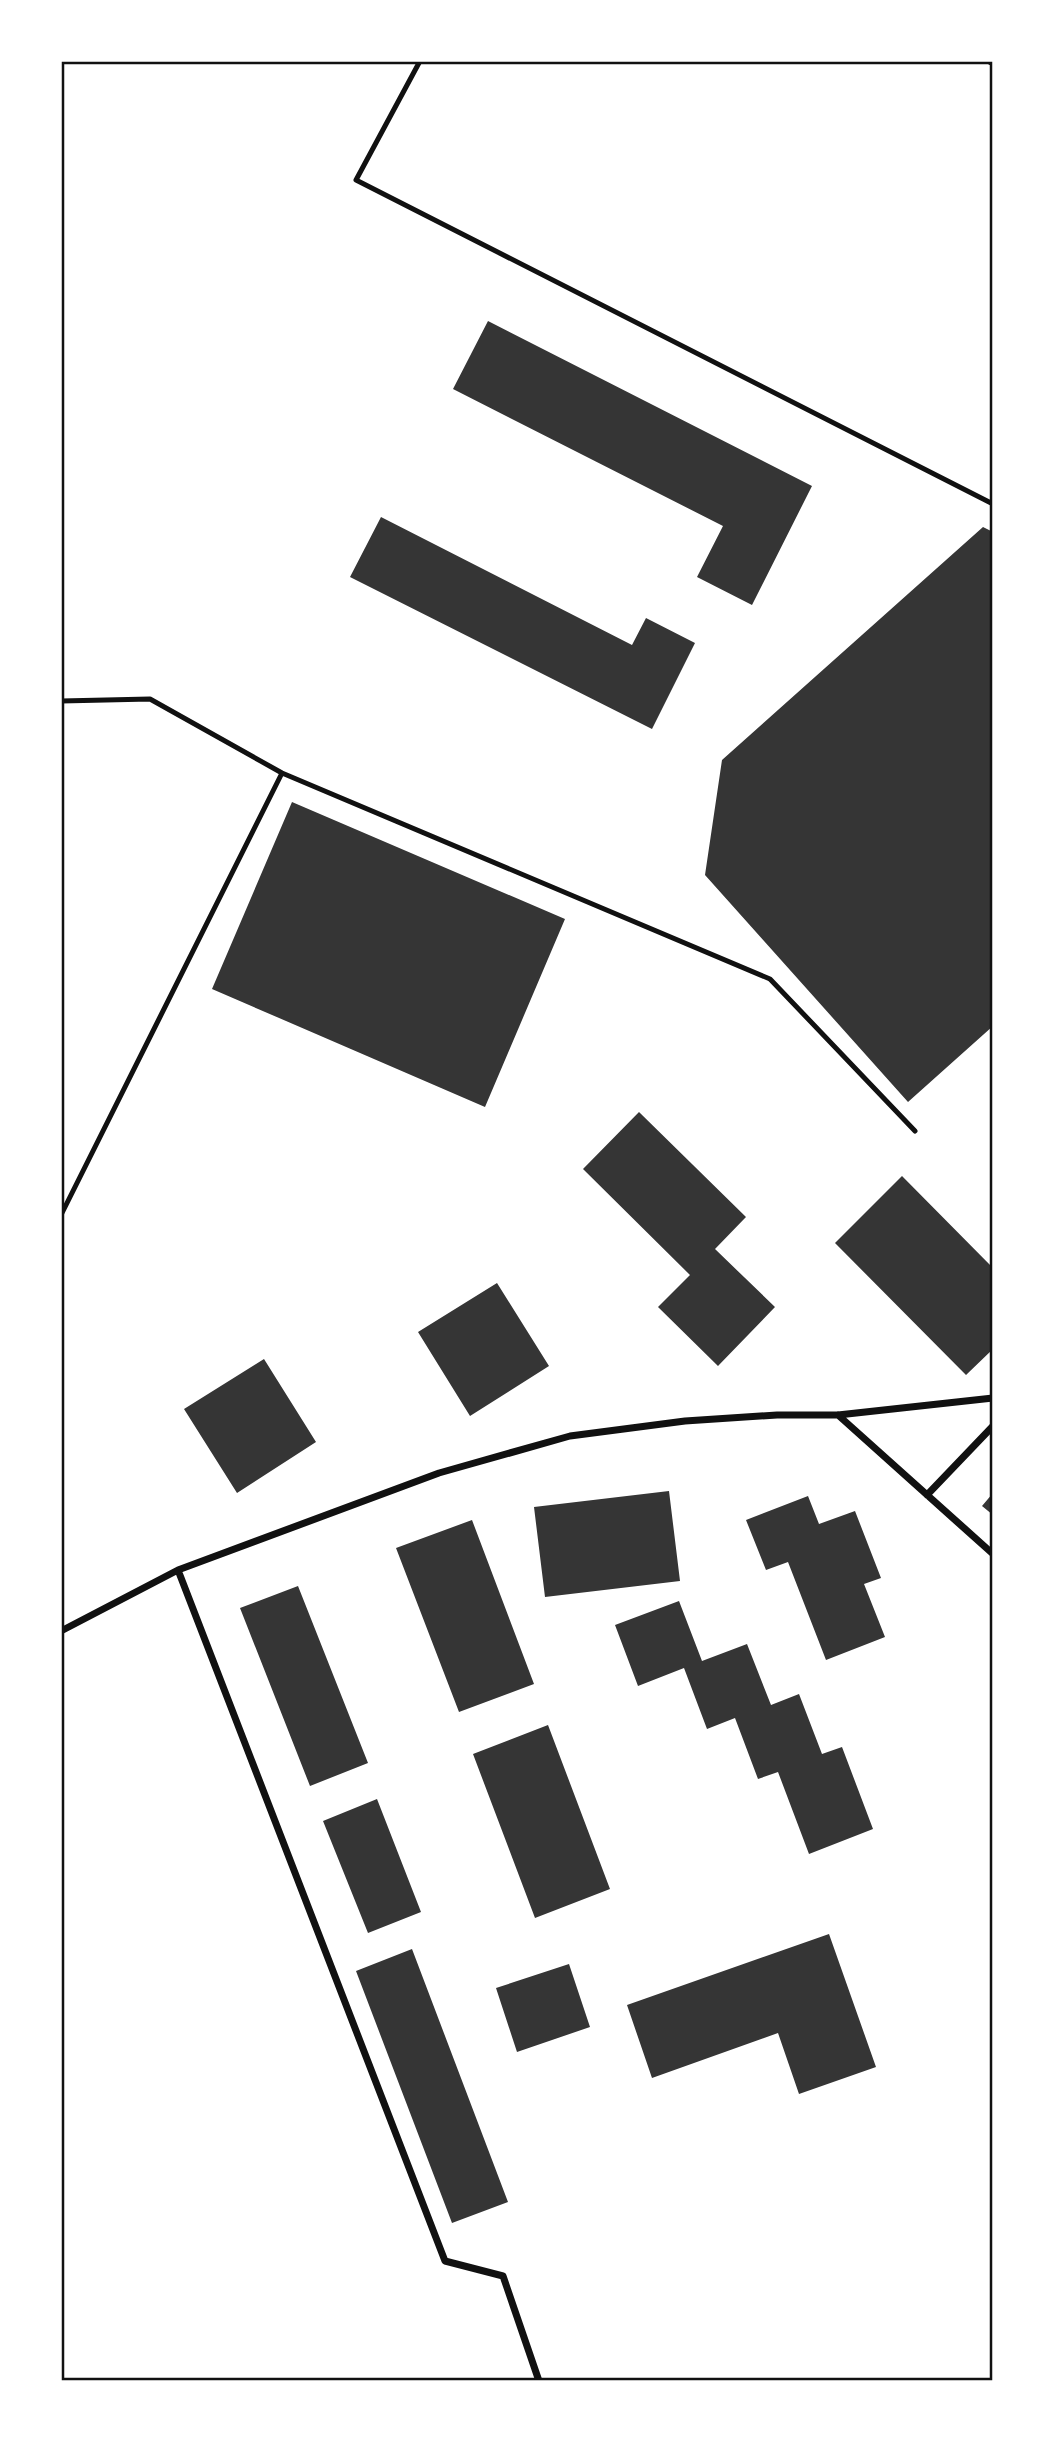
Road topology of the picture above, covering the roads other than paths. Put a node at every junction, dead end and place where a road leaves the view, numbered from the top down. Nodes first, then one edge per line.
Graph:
1 (420, 61) edge
2 (988, 61) edge
3 (993, 64) edge
4 (993, 504) edge
5 (61, 701) edge
6 (282, 773) junction
7 (915, 1131) dead end
8 (61, 1214) edge
9 (993, 1398) edge
10 (838, 1415) junction
11 (993, 1426) edge
12 (927, 1495) junction
13 (993, 1554) edge
14 (177, 1570) junction
15 (61, 1631) edge
16 (539, 2381) edge

1 - 4 lane
2 - 3 lane
5 - 6 lane
6 - 7 lane
6 - 8 lane
9 - 10 street
10 - 12 street
10 - 14 street
11 - 12 street
12 - 13 street
14 - 15 street
14 - 16 street

